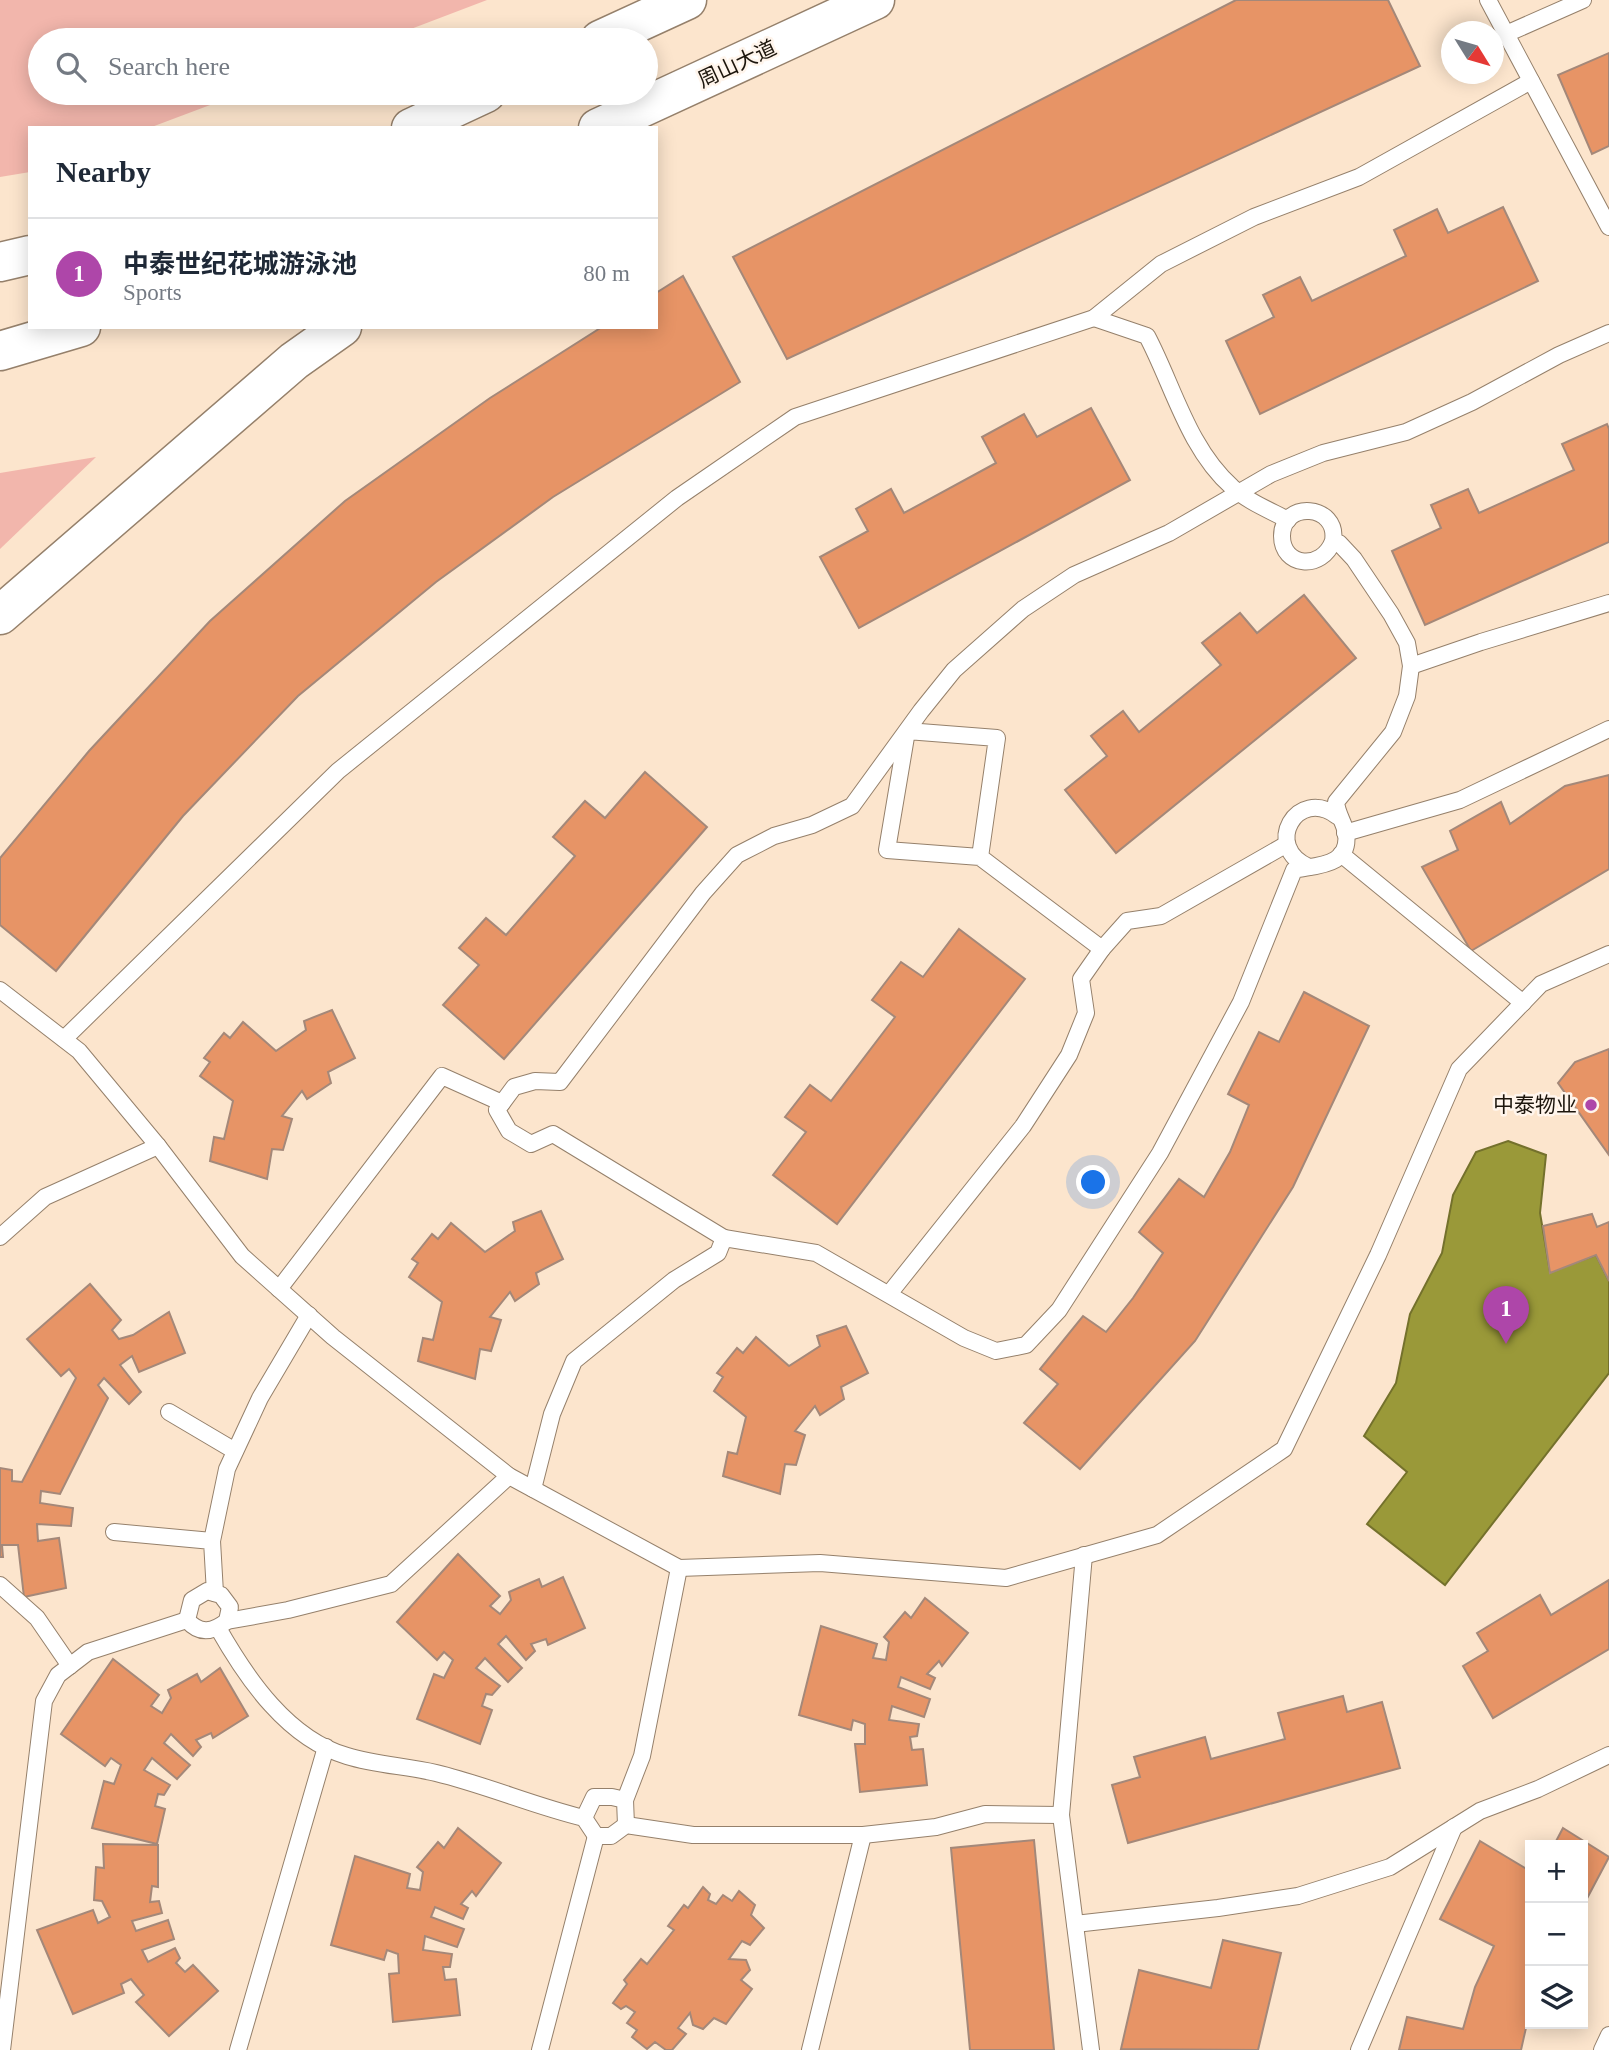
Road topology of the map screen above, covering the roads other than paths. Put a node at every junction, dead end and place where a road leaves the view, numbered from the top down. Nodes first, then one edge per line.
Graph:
1 (687, 0) edge
2 (875, 0) edge
3 (1488, 0) edge
4 (1583, 0) edge
5 (626, 28) edge
6 (1506, 34) junction
7 (1531, 81) junction
8 (671, 94) junction
9 (658, 100) edge
10 (658, 103) edge
11 (460, 105) edge
12 (647, 105) edge
13 (656, 105) edge
14 (415, 126) edge
15 (602, 126) edge
16 (627, 126) edge
17 (1604, 206) edge
18 (1609, 227) edge
19 (28, 255) edge
20 (0, 262) edge
21 (1094, 318) junction
22 (74, 329) edge
23 (339, 329) edge
24 (1609, 333) edge
25 (0, 351) edge
26 (1240, 493) junction
27 (1288, 520) junction
28 (1333, 541) junction
29 (1609, 603) edge
30 (0, 615) edge
31 (1411, 666) junction
32 (1609, 729) edge
33 (907, 731) junction
34 (1332, 809) junction
35 (1345, 833) junction
36 (1341, 854) junction
37 (980, 857) junction
38 (1295, 859) junction
39 (1102, 949) junction
40 (1609, 954) edge
41 (0, 990) edge
42 (1523, 1003) junction
43 (64, 1039) junction
44 (502, 1103) junction
45 (158, 1146) junction
46 (0, 1237) edge
47 (724, 1238) junction
48 (279, 1289) junction
49 (889, 1294) junction
50 (309, 1315) junction
51 (169, 1412) dead end
52 (235, 1451) junction
53 (509, 1476) junction
54 (533, 1489) junction
55 (114, 1532) dead end
56 (212, 1541) junction
57 (1084, 1556) junction
58 (679, 1568) junction
59 (0, 1585) edge
60 (215, 1593) junction
61 (187, 1620) junction
62 (223, 1625) junction
63 (70, 1666) junction
64 (326, 1747) junction
65 (1609, 1755) edge
66 (625, 1800) junction
67 (1061, 1815) junction
68 (584, 1818) junction
69 (626, 1825) junction
70 (1454, 1827) junction
71 (863, 1835) junction
72 (596, 1836) junction
73 (1075, 1924) junction
74 (1609, 2035) edge
75 (2, 2050) edge
76 (238, 2050) edge
77 (540, 2050) edge
78 (810, 2050) edge
79 (1091, 2050) edge
80 (1359, 2050) edge
81 (1602, 2050) edge

1 - 5 main road
2 - 8 main road, 周山大道
3 - 6 lane
4 - 6 lane
6 - 7 lane
7 - 17 lane
7 - 21 lane
8 - 9 main road, 周山大道
8 - 10 main road
11 - 14 main road
12 - 15 main road, 周山大道
13 - 16 main road
17 - 18 lane
19 - 20 main road
21 - 26 lane
21 - 43 lane
22 - 25 main road
23 - 30 main road
24 - 26 lane
26 - 27 lane
26 - 33 lane
27 - 28 lane
27 - 28 lane
28 - 31 lane
29 - 31 lane
31 - 34 lane
32 - 35 lane
33 - 37 lane
33 - 37 lane
33 - 44 lane
34 - 35 lane
34 - 38 lane
35 - 36 lane
36 - 38 lane
36 - 42 lane
37 - 39 lane
38 - 39 lane
38 - 49 lane
39 - 49 lane
40 - 42 lane
41 - 43 lane
42 - 57 lane
43 - 45 lane
44 - 47 lane
44 - 48 lane
45 - 46 lane
45 - 48 lane
47 - 49 lane
47 - 54 lane
48 - 50 lane
50 - 52 lane
50 - 53 lane
51 - 52 lane
52 - 56 lane
53 - 54 lane
53 - 62 lane
54 - 58 lane
55 - 56 lane
56 - 60 lane
57 - 58 lane
57 - 67 lane
58 - 66 lane
59 - 63 lane
60 - 61 lane
60 - 62 lane
61 - 62 lane
61 - 63 lane
62 - 64 lane
63 - 75 lane
64 - 68 lane
64 - 76 lane
65 - 70 lane
66 - 68 lane
66 - 69 lane
67 - 71 lane
67 - 73 lane
68 - 72 lane
69 - 71 lane
69 - 72 lane
70 - 73 lane
70 - 80 lane
71 - 78 lane
72 - 77 lane
73 - 79 lane
74 - 81 lane

